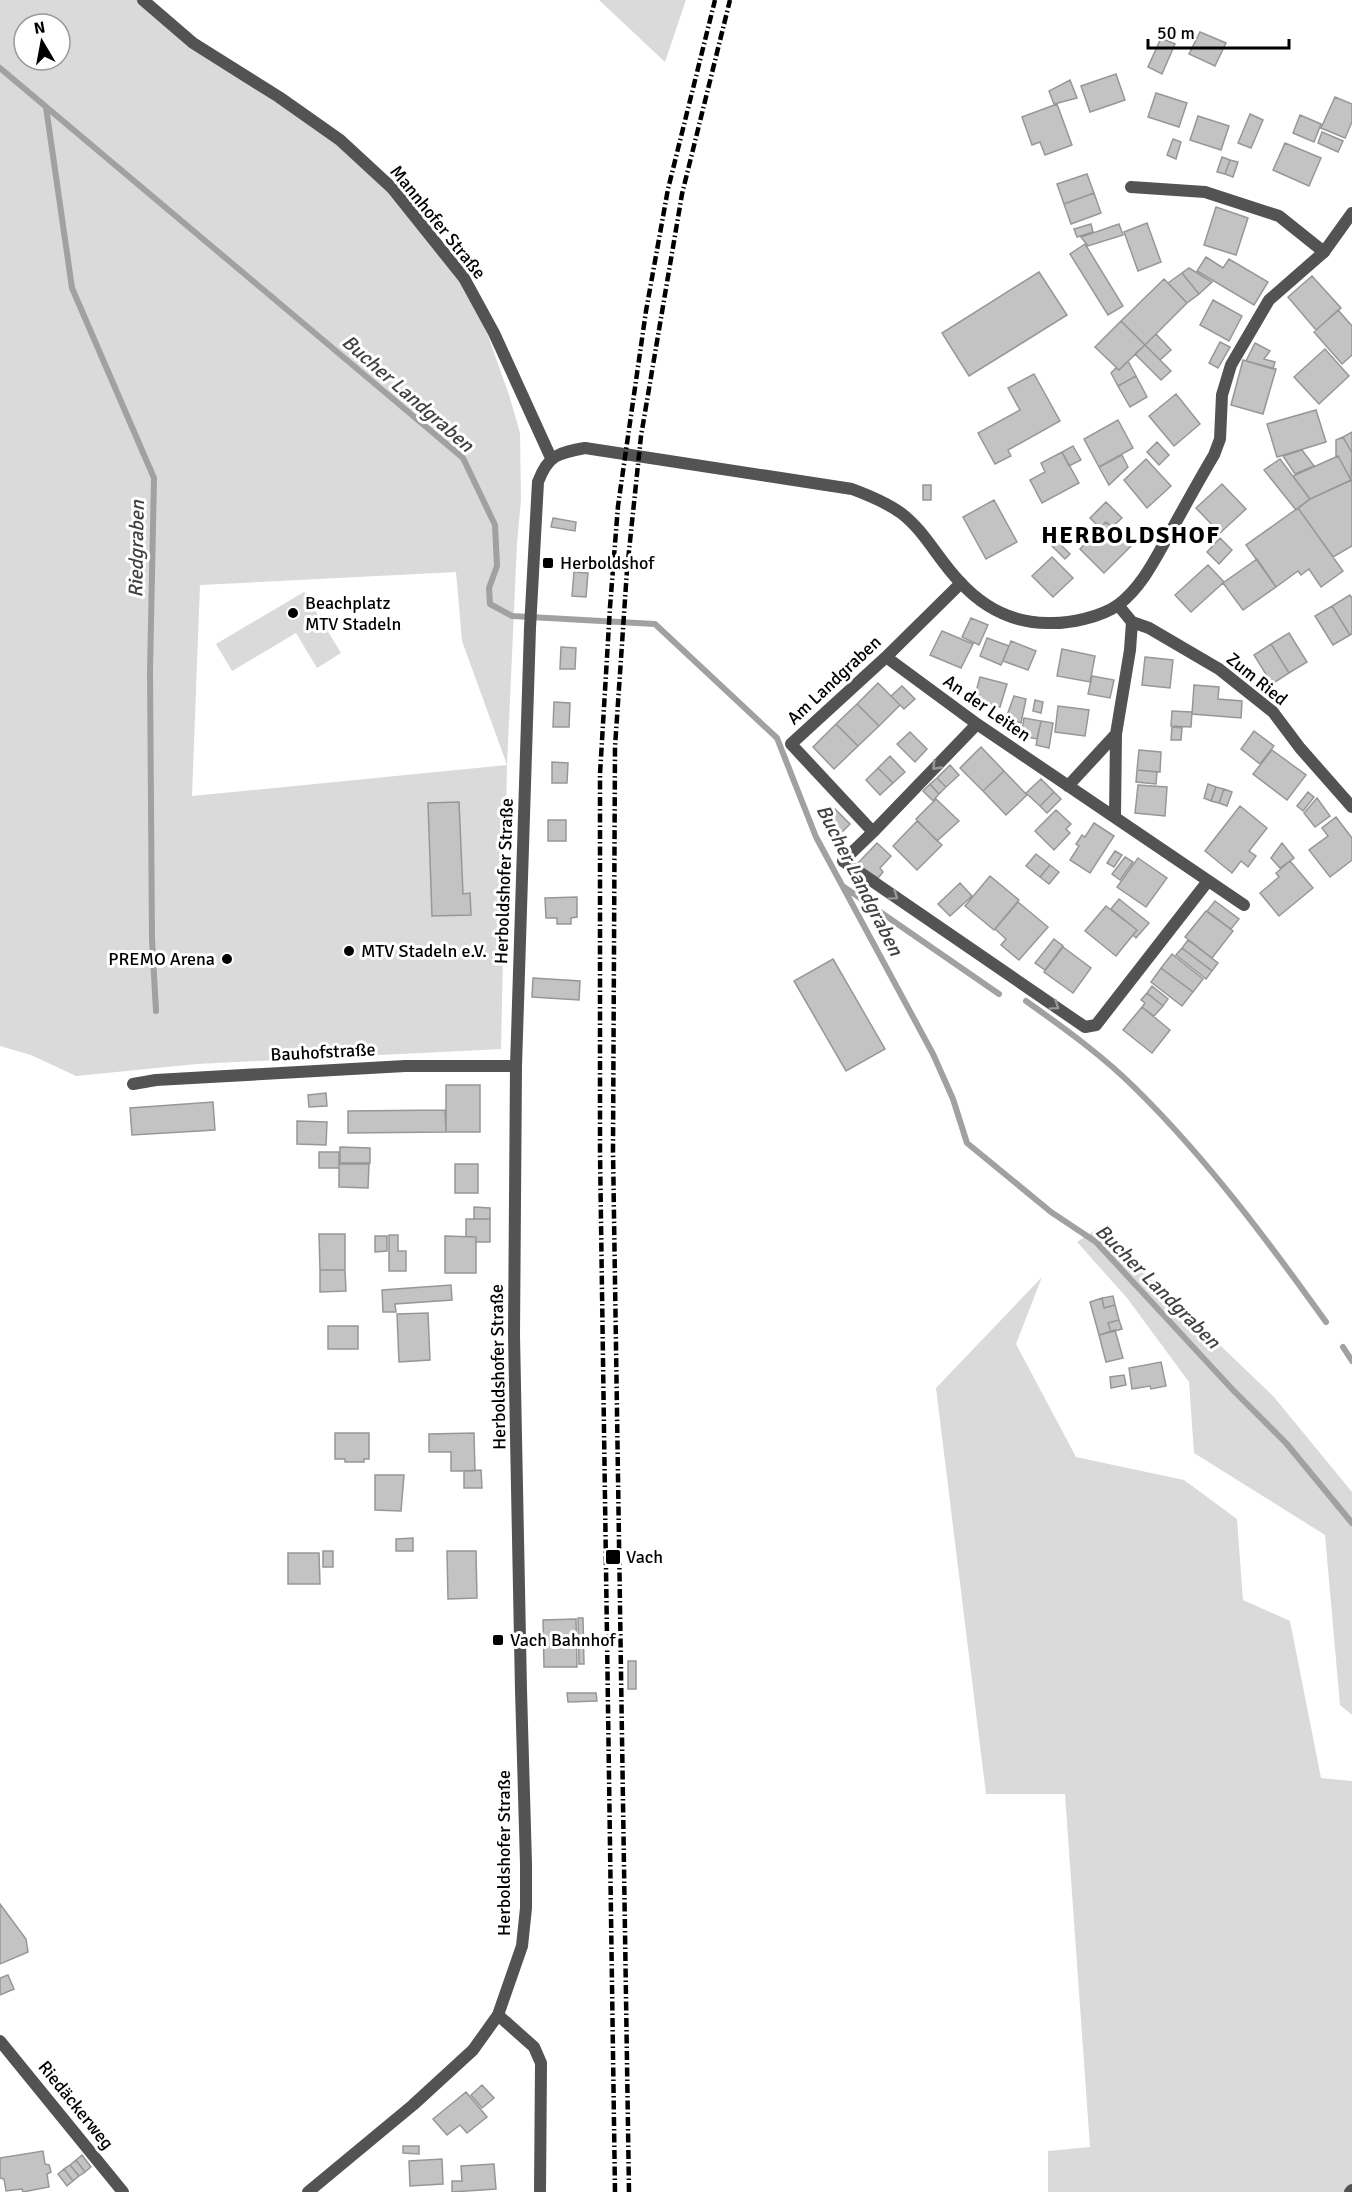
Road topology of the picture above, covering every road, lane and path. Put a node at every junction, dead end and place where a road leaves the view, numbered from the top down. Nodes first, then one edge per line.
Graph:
1 (143, 0) edge
2 (1131, 187) dead end
3 (1352, 213) edge
4 (1324, 252) junction
5 (551, 458) junction
6 (961, 583) junction
7 (1118, 605) junction
8 (1132, 622) junction
9 (886, 657) junction
10 (976, 724) junction
11 (1116, 734) junction
12 (1068, 786) junction
13 (1352, 807) edge
14 (1115, 816) junction
15 (873, 832) junction
16 (1208, 881) junction
17 (1244, 905) dead end
18 (516, 1066) junction
19 (133, 1083) dead end
20 (498, 2015) junction
21 (0, 2041) edge
22 (123, 2192) edge
23 (308, 2192) edge
24 (540, 2192) edge

1 - 5 street, Mannhofer Straße
2 - 4 street
3 - 4 street
4 - 7 street
5 - 6 street
5 - 18 street, Herboldshofer Straße
6 - 7 street
6 - 9 street, Am Landgraben
7 - 8 street, Zum Ried
8 - 11 street
8 - 13 street, Zum Ried
9 - 10 street, An der Leiten
9 - 15 street, Am Landgraben
10 - 12 street, An der Leiten
10 -> 15 street
11 - 12 street
11 - 14 street
12 - 14 street, An der Leiten
14 - 16 street, An der Leiten
15 -> 16 street
16 - 17 street, An der Leiten
18 - 19 street, Bauhofstraße
18 - 20 street, Herboldshofer Straße
20 - 23 street, Herboldshofer Straße
20 - 24 street
21 - 22 street, Riedäckerweg

